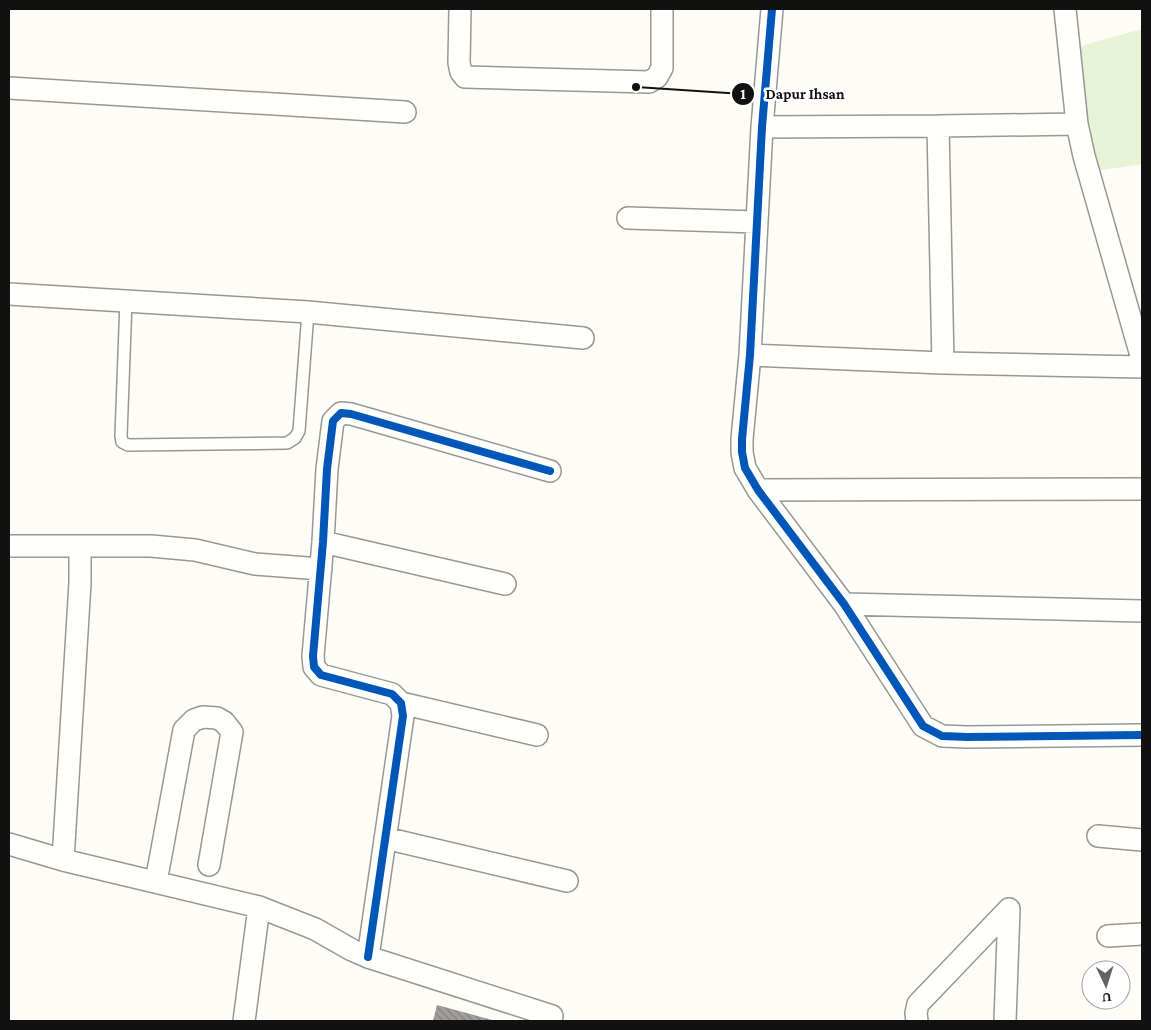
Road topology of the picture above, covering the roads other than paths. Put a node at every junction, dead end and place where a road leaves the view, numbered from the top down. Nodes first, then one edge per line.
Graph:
1 (460, 9) edge
2 (662, 9) edge
3 (772, 9) edge
4 (1066, 9) edge
5 (9, 88) edge
6 (404, 112) dead end
7 (1077, 124) junction
8 (938, 126) junction
9 (762, 127) junction
10 (628, 218) dead end
11 (757, 222) junction
12 (9, 294) edge
13 (126, 301) junction
14 (308, 312) junction
15 (583, 338) dead end
16 (750, 355) junction
17 (1142, 359) edge
18 (943, 363) junction
19 (1142, 367) edge
20 (550, 472) dead end
21 (1142, 489) edge
22 (758, 490) junction
23 (323, 542) junction
24 (9, 546) edge
25 (80, 546) junction
26 (321, 569) junction
27 (505, 584) dead end
28 (844, 604) junction
29 (1142, 611) edge
30 (401, 703) junction
31 (537, 735) dead end
32 (1142, 735) edge
33 (1098, 836) dead end
34 (385, 838) junction
35 (1142, 840) edge
36 (9, 844) edge
37 (62, 860) junction
38 (209, 865) dead end
39 (567, 881) dead end
40 (156, 882) junction
41 (259, 907) junction
42 (1142, 934) edge
43 (1108, 936) dead end
44 (368, 957) junction
45 (552, 1016) dead end
46 (244, 1021) edge
47 (918, 1021) edge
48 (1005, 1021) edge

1 - 2 street
3 - 9 street
4 - 7 street
5 - 6 street
7 - 8 street
7 - 17 street
8 - 9 street
8 - 18 street
9 - 11 street
10 - 11 street
11 - 16 street
12 - 13 street
13 - 14 street
13 - 14 lane
14 - 15 street
16 - 18 street
16 - 22 street
18 - 19 street
20 - 23 street
21 - 22 street
22 - 28 street
23 - 26 street
23 - 27 street
24 - 25 street
25 - 26 street
25 - 37 street
26 - 30 street
28 - 29 street
28 - 32 street
30 - 31 street
30 - 34 street
33 - 35 street
34 - 39 street
34 - 44 street
36 - 37 street
37 - 40 street
38 - 40 street
40 - 41 street
41 - 44 street
41 - 46 street
42 - 43 street
44 - 45 street
47 - 48 street

